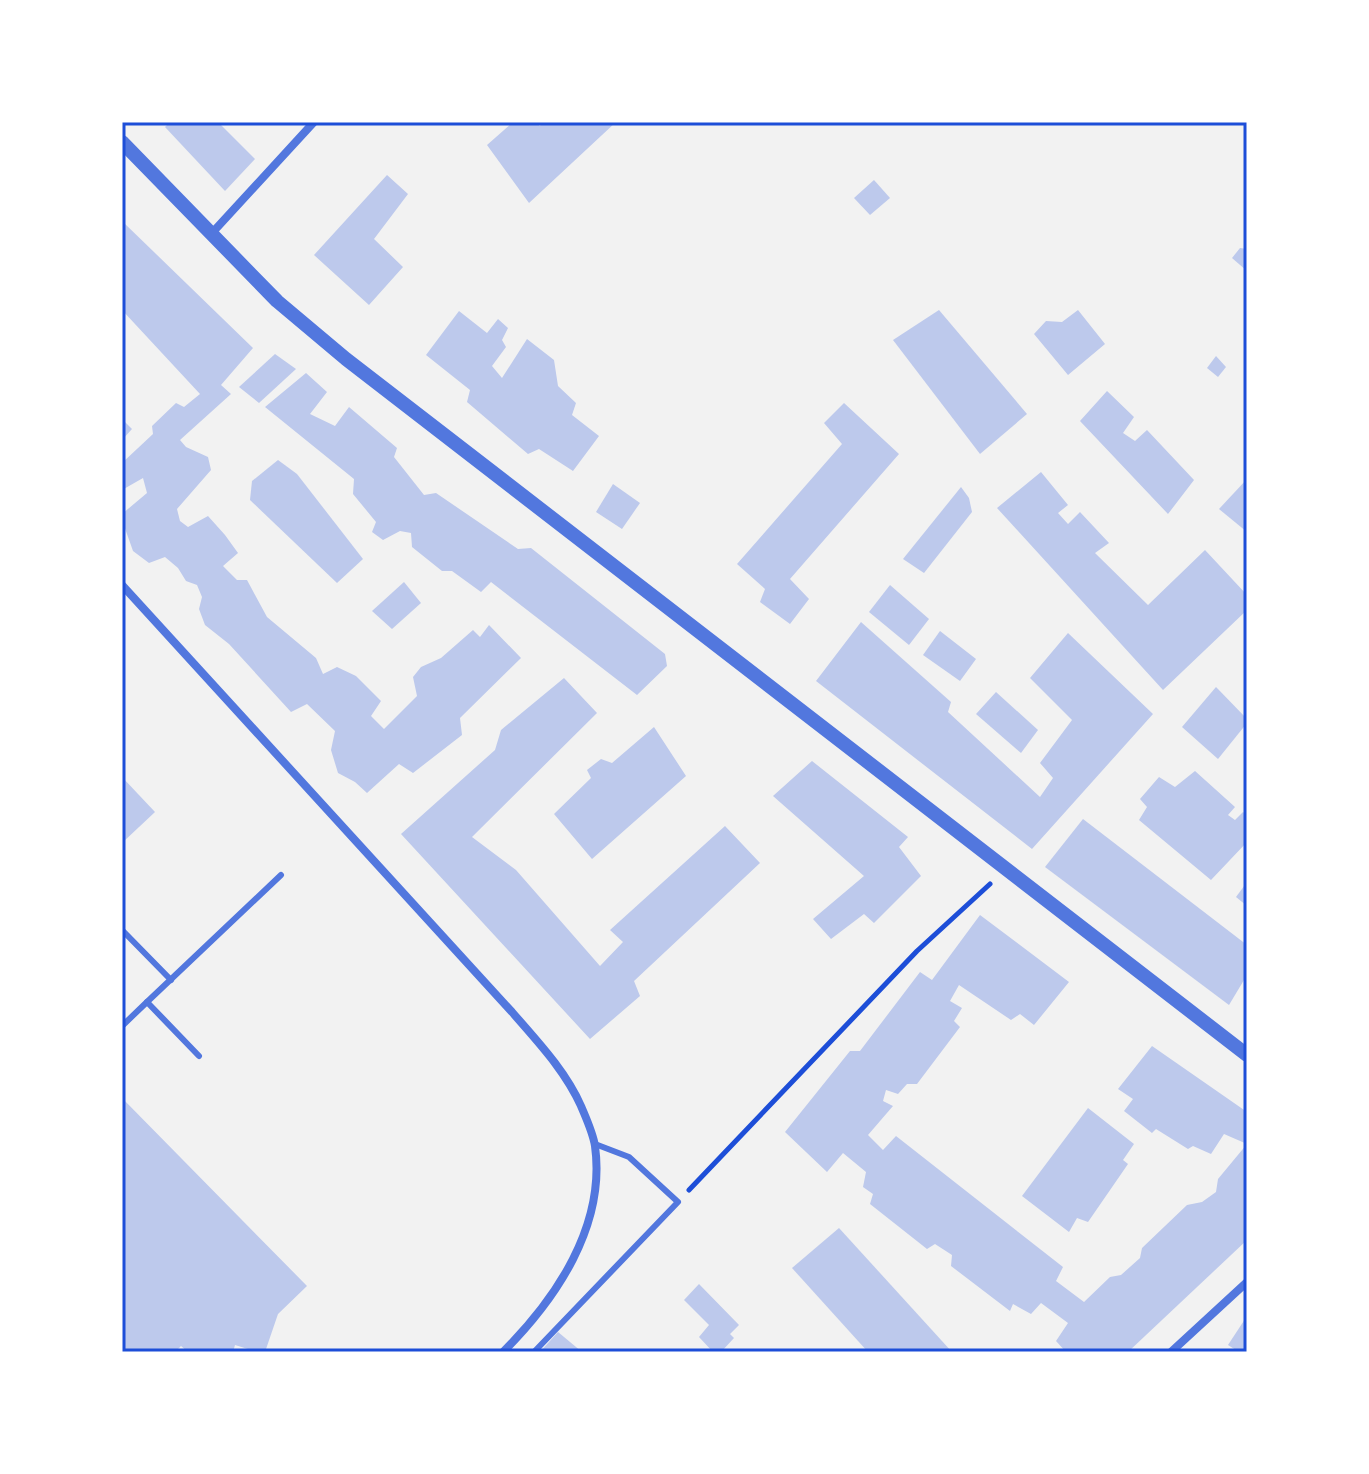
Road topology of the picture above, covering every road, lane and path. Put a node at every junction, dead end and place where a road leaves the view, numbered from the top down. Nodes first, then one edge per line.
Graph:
1 (314, 122) edge
2 (122, 142) edge
3 (212, 233) junction
4 (122, 585) edge
5 (1006, 869) junction
6 (281, 875) dead end
7 (122, 930) edge
8 (171, 980) junction
9 (147, 1002) junction
10 (122, 1026) edge
11 (1247, 1055) edge
12 (199, 1056) dead end
13 (595, 1144) junction
14 (678, 1202) junction
15 (1247, 1282) edge
16 (503, 1352) edge
17 (534, 1352) edge
18 (1171, 1352) edge

1 - 3 street
2 - 3 street
3 - 5 street
4 - 13 street
5 - 11 street
5 - 14 path
6 - 8 lane
7 - 8 lane
8 - 9 lane
9 - 10 lane
9 - 12 lane
13 - 14 lane
13 - 16 street
14 - 17 lane
15 - 18 street

